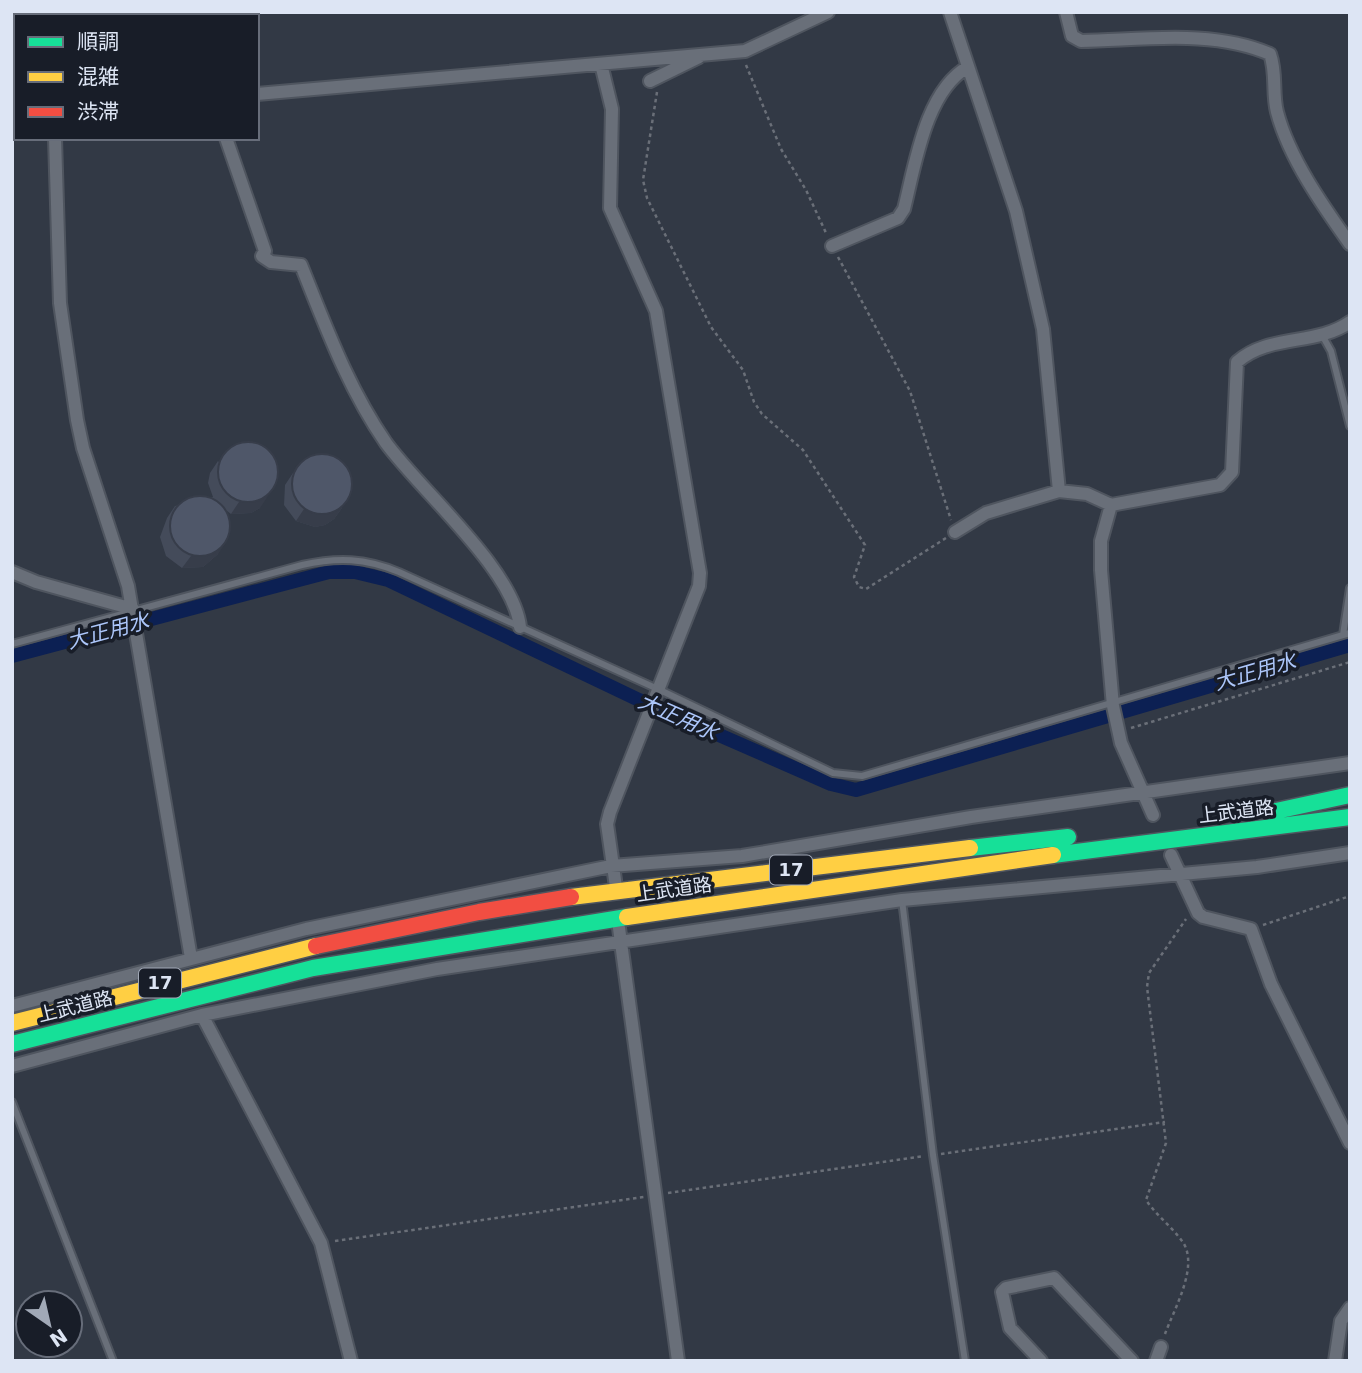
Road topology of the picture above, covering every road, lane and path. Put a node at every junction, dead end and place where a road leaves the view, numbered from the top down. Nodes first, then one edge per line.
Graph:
1 (828, 12) edge
2 (950, 12) edge
3 (1066, 12) edge
4 (741, 52) junction
5 (703, 55) junction
6 (601, 64) junction
7 (968, 67) junction
8 (655, 79) joint
9 (259, 94) edge
10 (55, 140) edge
11 (227, 140) edge
12 (1350, 244) edge
13 (832, 246) junction
14 (1350, 322) edge
15 (1322, 335) junction
16 (1350, 426) edge
17 (1059, 491) junction
18 (1111, 505) junction
19 (955, 532) junction
20 (12, 572) edge
21 (1350, 589) edge
22 (132, 612) junction
23 (520, 627) junction
24 (1346, 634) edge
25 (12, 644) edge
26 (1350, 662) edge
27 (659, 693) junction
28 (1113, 704) junction
29 (1117, 728) junction
30 (1350, 763) edge
31 (1142, 791) junction
32 (1350, 794) edge
33 (1350, 801) edge
34 (1153, 815) dead end
35 (1275, 820) junction
36 (1350, 820) edge
37 (1350, 853) edge
38 (1171, 855) dead end
39 (611, 866) junction
40 (1180, 873) junction
41 (616, 887) dead end
42 (1350, 896) edge
43 (902, 900) junction
44 (1193, 907) junction
45 (1251, 929) junction
46 (620, 934) junction
47 (191, 958) junction
48 (12, 1006) edge
49 (202, 1015) junction
50 (12, 1023) edge
51 (12, 1044) edge
52 (12, 1066) edge
53 (12, 1102) edge
54 (1165, 1122) junction
55 (1350, 1143) edge
56 (933, 1155) junction
57 (653, 1195) junction
58 (321, 1243) junction
59 (1350, 1308) edge
60 (1161, 1347) joint
61 (113, 1361) edge
62 (351, 1361) edge
63 (678, 1361) edge
64 (965, 1361) edge
65 (1041, 1361) edge
66 (1132, 1361) edge
67 (1156, 1361) edge
68 (1335, 1361) edge

1 - 4 street
2 - 7 street
3 - 12 street
4 - 5 street
4 - 13 path
5 - 6 street
5 - 8 street
6 - 9 street
6 - 27 street
7 - 13 street
7 - 17 street
8 - 19 path
10 - 22 street
11 - 23 street
13 - 19 path
14 - 15 street
15 - 16 lane
15 - 18 street
17 - 18 street
17 - 19 street
18 - 28 street
20 - 22 street
21 - 24 lane
22 - 23 lane
22 - 25 lane
22 - 47 street
23 - 27 lane
24 - 28 lane
26 - 29 path
27 - 28 lane
27 - 39 street
28 - 29 street
29 - 31 street
30 - 31 street
31 - 34 street
31 - 39 street
32 - 35 highway, 17
33 - 35 highway, 上武道路 / 17
35 - 36 highway, 17
35 - 50 highway, 上武道路 / 17
35 - 51 highway, 上武道路 / 17
37 - 40 street
38 - 40 street
39 - 41 street
39 - 47 street
40 - 43 street
40 - 44 street
42 - 45 path
43 - 46 street
43 - 56 lane
44 - 45 street
44 - 54 path
45 - 55 street
46 - 49 street
46 - 57 street
47 - 48 street
49 - 52 street
49 - 58 street
53 - 61 lane
54 - 56 path
54 - 60 path
56 - 57 path
56 - 64 lane
57 - 58 path
57 - 63 street
58 - 62 street
59 - 68 street
60 - 67 street
65 - 66 street

